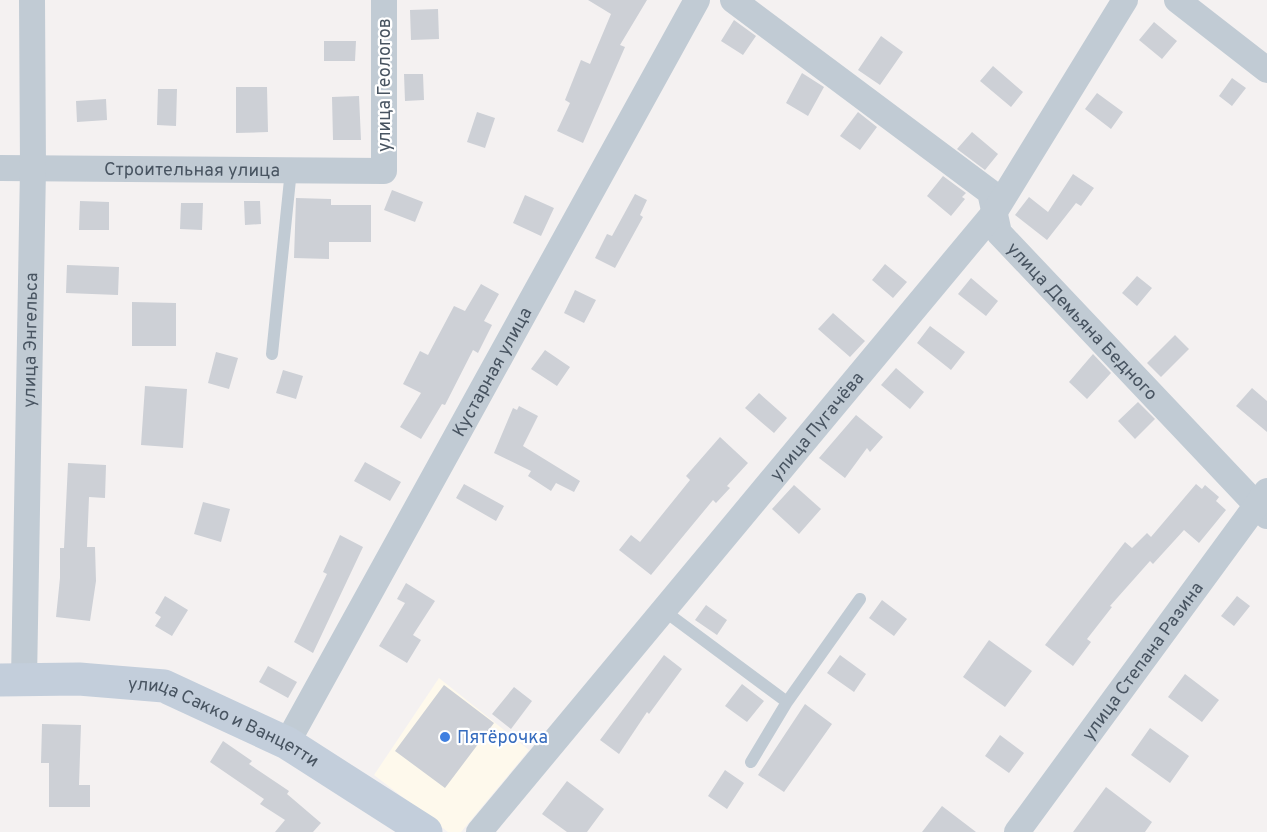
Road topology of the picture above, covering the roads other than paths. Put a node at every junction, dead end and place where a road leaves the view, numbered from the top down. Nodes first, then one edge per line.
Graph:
1 (32, 0) edge
2 (384, 0) edge
3 (697, 0) edge
4 (733, 0) edge
5 (1125, 0) edge
6 (1177, 0) edge
7 (1267, 70) edge
8 (0, 168) edge
9 (33, 168) junction
10 (291, 170) junction
11 (384, 171) joint
12 (994, 213) junction
13 (273, 354) dead end
14 (1263, 504) edge
15 (860, 599) dead end
16 (663, 610) junction
17 (12, 680) edge
18 (787, 702) junction
19 (287, 743) junction
20 (751, 762) dead end
21 (426, 832) edge
22 (479, 832) edge
23 (1017, 832) edge

1 - 9 street, улица Энгельса
2 - 11 street, улица Геологов
3 - 19 street, Кустарная улица
4 - 12 street, улица Демьяна Бедного
5 - 12 street, улица Пугачёва
6 - 7 street
8 - 9 street, Строительная улица
9 - 10 street, Строительная улица
9 - 17 street, улица Энгельса
10 - 11 street, Строительная улица
10 - 13 lane
12 - 14 street, улица Демьяна Бедного
12 - 16 street, улица Пугачёва
14 - 23 street, улица Степана Разина
15 - 18 lane
16 - 18 lane
16 - 22 street, улица Пугачёва
17 - 19 street, улица Сакко и Ванцетти
18 - 20 lane
19 - 21 street, улица Сакко и Ванцетти

